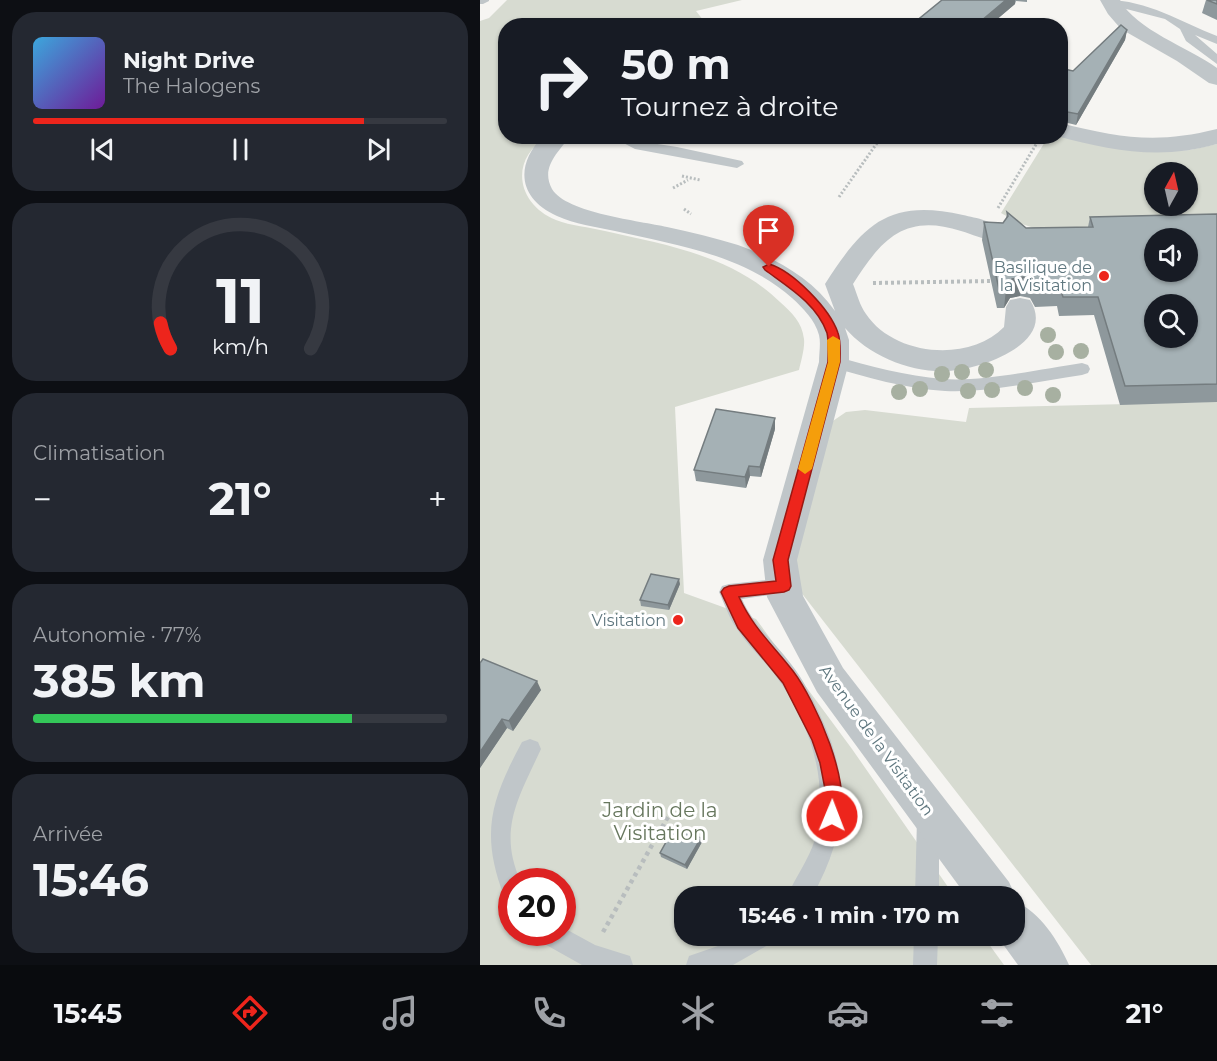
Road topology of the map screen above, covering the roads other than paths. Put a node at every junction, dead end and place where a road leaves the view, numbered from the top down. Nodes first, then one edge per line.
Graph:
1 (1111, 1) edge
2 (1185, 27) junction
3 (1217, 40) edge
4 (1217, 60) edge
5 (1217, 78) edge
6 (1068, 132) edge
7 (1217, 136) edge
8 (549, 144) edge
9 (633, 144) edge
10 (737, 164) dead end
11 (992, 224) edge
12 (1020, 307) dead end
13 (834, 362) junction
14 (1082, 369) dead end
15 (784, 586) junction
16 (530, 749) dead end
17 (928, 811) junction
18 (505, 868) edge
19 (806, 886) edge
20 (927, 886) edge
21 (986, 886) edge
22 (1025, 937) edge
23 (573, 946) edge
24 (742, 946) edge
25 (926, 946) edge
26 (621, 965) edge
27 (698, 965) edge
28 (925, 965) edge
29 (1046, 965) edge

1 - 2 lane
1 - 5 street
2 - 3 lane
2 - 4 lane
6 - 7 street
8 - 13 street, Avenue de la Visitation
9 - 10 lane
11 - 12 street
13 - 14 lane
13 - 15 street, Avenue de la Visitation
15 - 17 street, Avenue de la Visitation
15 - 19 lane
16 - 18 lane
17 - 20 lane
17 - 21 street, Avenue de la Visitation
22 - 29 street
23 - 26 lane
24 - 27 lane
25 - 28 lane

